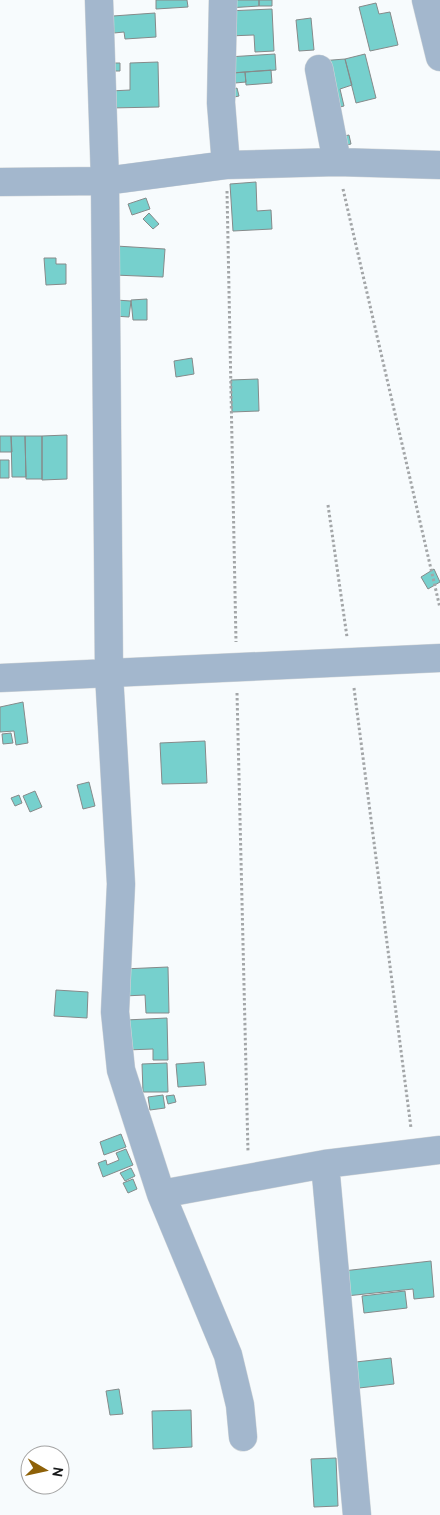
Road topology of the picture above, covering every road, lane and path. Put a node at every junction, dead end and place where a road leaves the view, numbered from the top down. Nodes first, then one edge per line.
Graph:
1 (99, 0) edge
2 (223, 0) edge
3 (426, 0) edge
4 (440, 57) edge
5 (319, 69) dead end
6 (337, 162) junction
7 (226, 165) junction
8 (440, 165) edge
9 (0, 182) edge
10 (105, 182) junction
11 (328, 506) dead end
12 (440, 608) edge
13 (440, 658) edge
14 (350, 662) junction
15 (109, 674) junction
16 (0, 678) edge
17 (427, 1152) edge
18 (325, 1164) junction
19 (161, 1194) junction
20 (243, 1437) dead end
21 (357, 1515) edge

1 - 10 street
2 - 7 street
3 - 4 street
5 - 6 street
6 - 7 street
6 - 8 street
6 - 12 path
7 - 10 street
9 - 10 street
10 - 15 street
11 - 14 path
13 - 14 street
14 - 15 street
14 - 17 path
15 - 16 street
15 - 19 street
17 - 18 street
18 - 19 street
18 - 21 street
19 - 20 street

